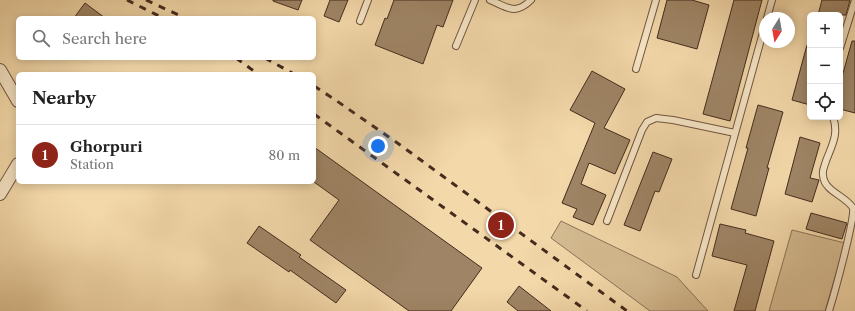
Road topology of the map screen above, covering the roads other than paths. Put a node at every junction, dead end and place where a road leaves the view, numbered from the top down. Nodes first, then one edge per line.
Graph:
1 (368, 0) edge
2 (476, 0) edge
3 (490, 0) edge
4 (531, 0) edge
5 (656, 0) edge
6 (772, 0) edge
7 (855, 0) edge
8 (769, 12) edge
9 (360, 21) dead end
10 (843, 38) edge
11 (456, 46) dead end
12 (759, 47) edge
13 (636, 68) dead end
14 (0, 70) edge
15 (16, 98) edge
16 (834, 120) edge
17 (735, 133) junction
18 (16, 167) edge
19 (0, 194) edge
20 (607, 221) dead end
21 (696, 275) dead end
22 (829, 311) edge

1 - 9 lane
2 - 11 lane
3 - 4 lane
5 - 13 lane
6 - 8 lane
7 - 10 lane
12 - 17 lane
14 - 15 street
16 - 22 lane
17 - 20 lane
17 - 21 lane
18 - 19 street

